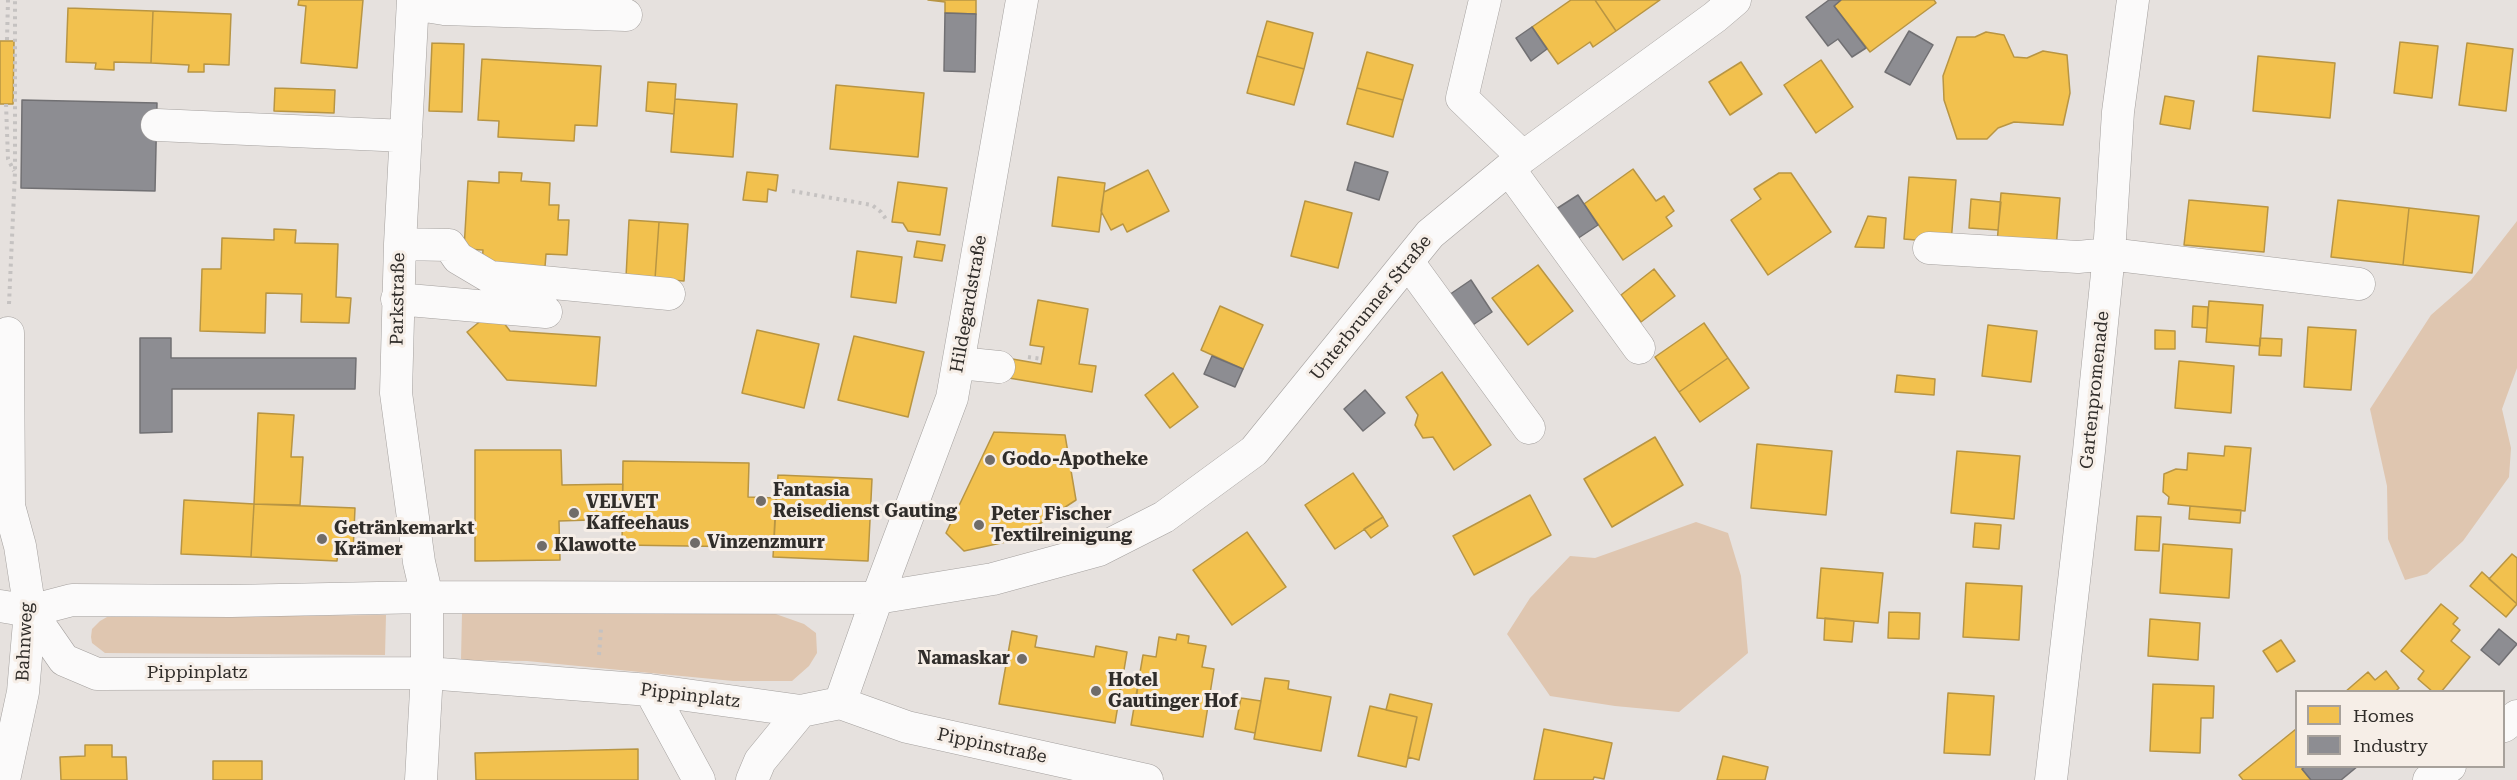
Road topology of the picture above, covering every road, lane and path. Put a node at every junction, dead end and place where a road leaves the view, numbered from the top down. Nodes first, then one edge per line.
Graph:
1 (8, 0) edge
2 (15, 0) edge
3 (1022, 0) edge
4 (1485, 0) edge
5 (1735, 0) edge
6 (2133, 0) edge
7 (413, 2) edge
8 (626, 15) dead end
9 (7, 40) dead end
10 (6, 104) dead end
11 (157, 125) dead end
12 (406, 136) junction
13 (1516, 163) junction
14 (15, 172) junction
15 (792, 191) dead end
16 (888, 222) dead end
17 (400, 244) junction
18 (1929, 248) dead end
19 (2109, 254) junction
20 (1408, 262) junction
21 (2359, 284) dead end
22 (669, 294) dead end
23 (397, 299) junction
24 (546, 312) dead end
25 (8, 333) joint
26 (1639, 348) dead end
27 (959, 363) junction
28 (999, 368) dead end
29 (1529, 428) dead end
30 (428, 597) junction
31 (604, 598) junction
32 (876, 598) junction
33 (15, 609) edge
34 (427, 673) junction
35 (596, 686) junction
36 (650, 690) junction
37 (840, 703) junction
38 (801, 711) junction
39 (2517, 716) edge
40 (2505, 725) edge
41 (4, 780) edge
42 (421, 780) edge
43 (699, 780) edge
44 (752, 780) edge
45 (1147, 780) edge
46 (2051, 780) edge

1 - 9 path
2 - 14 path
3 - 27 street, Hildegardstraße
4 - 13 street
5 - 13 street, Unterbrunner Straße
6 - 19 street, Gartenpromenade
7 - 8 street
7 - 12 street, Parkstraße
10 - 14 path
11 - 12 street
12 - 17 street, Parkstraße
13 - 20 street, Unterbrunner Straße
13 - 26 street
14 - 25 path
15 - 16 path
17 - 22 street
17 - 23 street, Parkstraße
18 - 19 street
19 - 21 street
19 - 46 street, Gartenpromenade
20 - 29 street
20 - 32 street, Unterbrunner Straße
23 - 24 street
23 - 30 street, Parkstraße
25 - 33 street, Bahnweg
27 - 28 street
27 - 32 street, Hildegardstraße
30 - 31 street
30 - 33 street
30 - 34 street
31 - 32 street
31 - 35 path
32 - 37 street
33 - 34 street, Pippinplatz
33 - 41 street, Bahnweg
34 - 35 street, Pippinplatz
34 - 42 street
35 - 36 street, Pippinplatz
36 - 38 street, Pippinplatz
36 - 43 street
37 - 38 street, Pippinplatz
37 - 45 street, Pippinstraße
38 - 44 street
39 - 40 street

